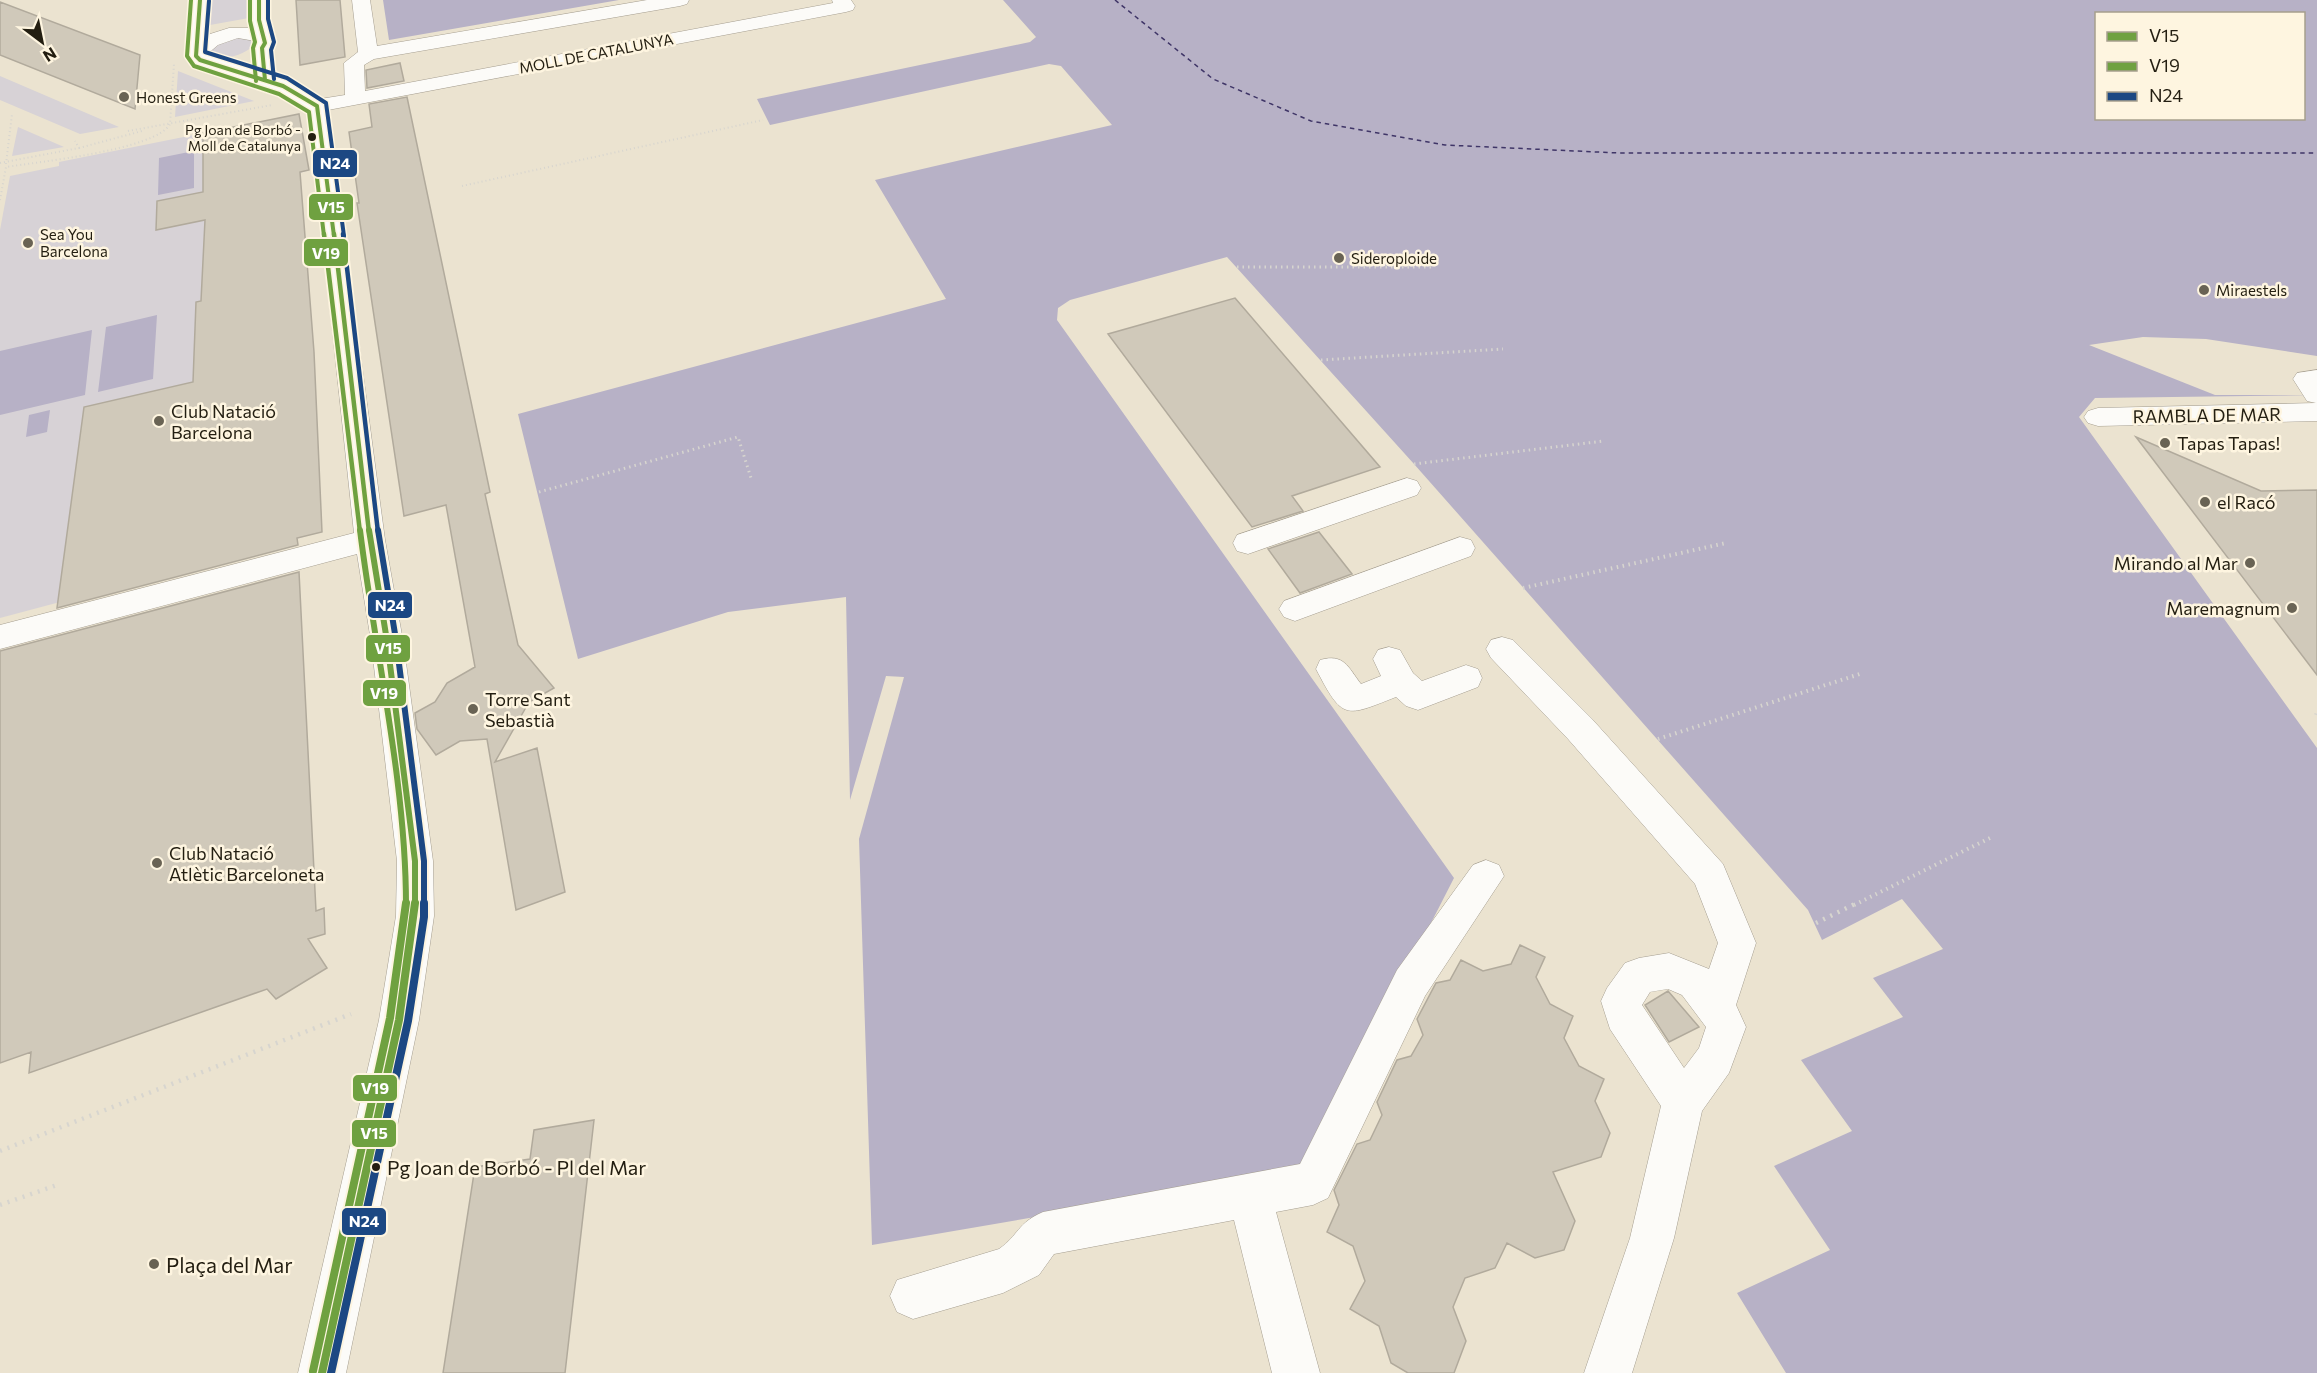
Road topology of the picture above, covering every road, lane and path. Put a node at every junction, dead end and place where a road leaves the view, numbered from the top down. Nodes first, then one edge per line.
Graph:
1 (200, 0) edge
2 (259, 0) edge
3 (361, 0) edge
4 (680, 0) edge
5 (843, 3) edge
6 (633, 4) edge
7 (263, 43) junction
8 (368, 54) junction
9 (202, 56) junction
10 (174, 63) dead end
11 (266, 80) junction
12 (351, 99) junction
13 (273, 104) dead end
14 (317, 106) junction
15 (12, 114) dead end
16 (763, 120) dead end
17 (170, 124) junction
18 (128, 131) dead end
19 (75, 141) dead end
20 (79, 148) junction
21 (7, 162) junction
22 (0, 163) edge
23 (6, 167) junction
24 (462, 186) dead end
25 (0, 200) edge
26 (1237, 267) dead end
27 (1432, 267) dead end
28 (1503, 349) dead end
29 (1321, 360) dead end
30 (2317, 378) edge
31 (2317, 395) edge
32 (2317, 412) edge
33 (2098, 417) dead end
34 (1604, 441) dead end
35 (1410, 476) joint
36 (752, 478) dead end
37 (539, 492) dead end
38 (370, 540) junction
39 (1248, 543) dead end
40 (1726, 543) dead end
41 (1460, 548) dead end
42 (1523, 588) dead end
43 (1295, 609) dead end
44 (0, 637) edge
45 (1502, 649) dead end
46 (1332, 669) dead end
47 (1863, 673) dead end
48 (1466, 678) dead end
49 (1658, 739) dead end
50 (1990, 838) dead end
51 (1486, 876) dead end
52 (1816, 923) dead end
53 (1716, 1006) junction
54 (351, 1014) dead end
55 (1683, 1102) junction
56 (0, 1151) edge
57 (57, 1185) dead end
58 (1250, 1196) junction
59 (0, 1205) edge
60 (913, 1296) dead end
61 (322, 1373) edge
62 (1296, 1373) edge
63 (1608, 1373) edge

1 - 9 street
2 - 7 street
3 - 8 street
4 - 6 street
5 - 12 street, MOLL DE CATALUNYA
6 - 8 street
7 - 9 street
7 - 11 street
8 - 12 street
9 - 11 street
10 - 17 path
11 - 14 street
12 - 14 street, MOLL DE CATALUNYA
13 - 17 path
14 - 38 street
15 - 21 path
16 - 24 path
17 - 18 path
17 - 20 path
17 - 23 path
19 - 20 path
20 - 21 path
21 - 22 path
21 - 23 path
23 - 25 path
26 - 27 path
28 - 29 path
30 - 31 street
32 - 33 street, RAMBLA DE MAR
34 - 35 path
35 - 39 street
36 - 37 path
38 - 44 street
38 - 61 street
40 - 42 path
41 - 43 street
45 - 53 street
46 - 48 street
47 - 49 path
50 - 52 path
51 - 58 street
53 - 55 street
53 - 55 street
54 - 56 path
55 - 63 street
57 - 59 path
58 - 60 street
58 - 62 street

